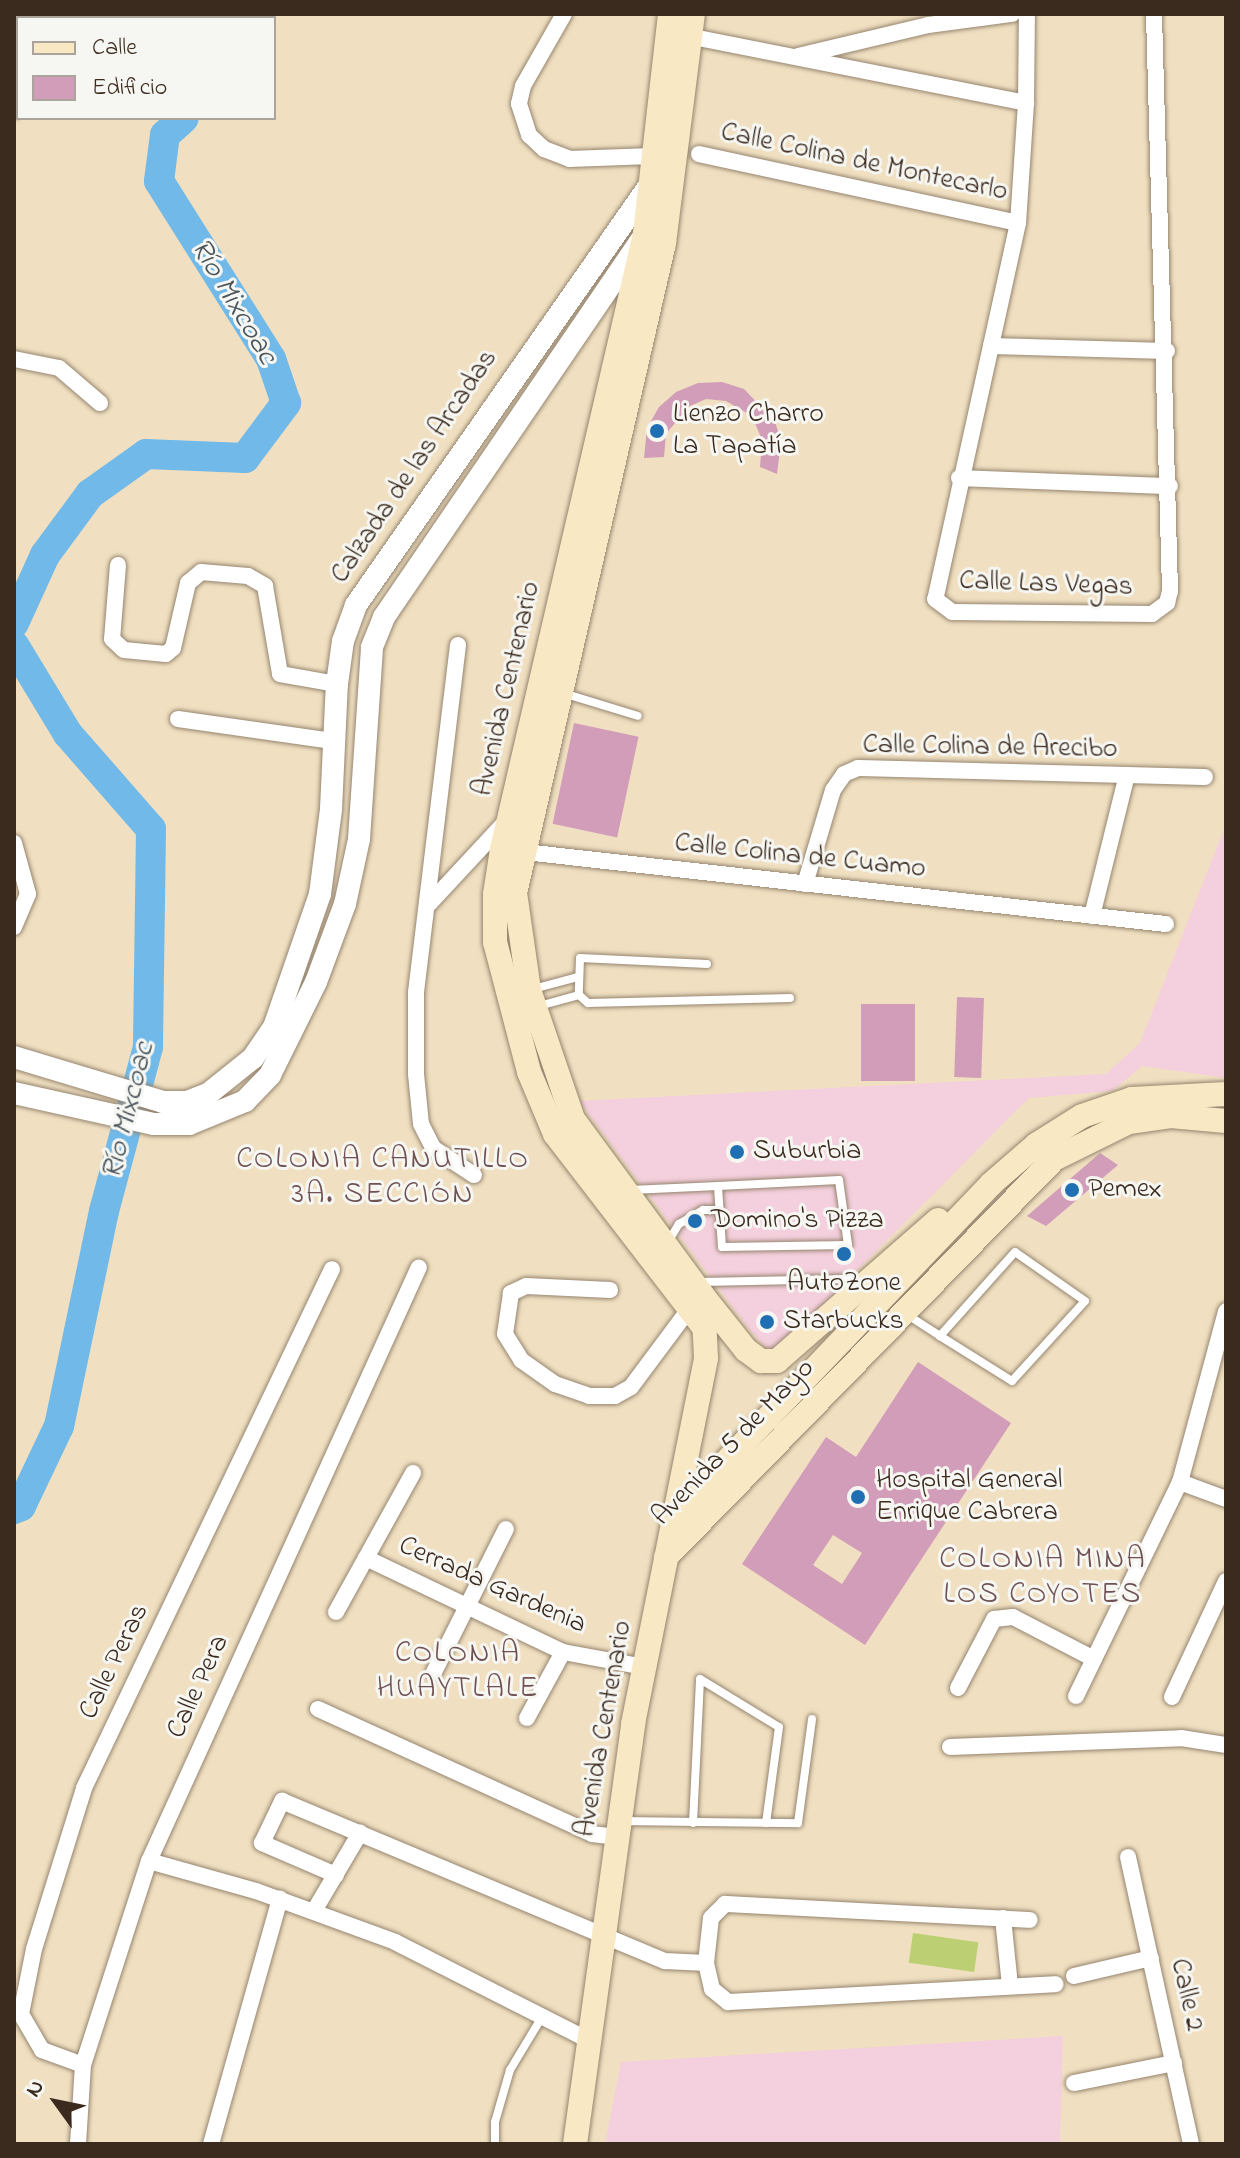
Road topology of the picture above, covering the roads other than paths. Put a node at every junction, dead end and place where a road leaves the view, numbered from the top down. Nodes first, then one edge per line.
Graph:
1 (564, 14) edge
2 (670, 14) edge
3 (1012, 14) edge
4 (1027, 14) edge
5 (1154, 14) edge
6 (690, 25) edge
7 (793, 57) junction
8 (16, 86) edge
9 (1026, 103) junction
10 (14, 110) edge
11 (699, 154) dead end
12 (662, 160) junction
13 (648, 182) junction
14 (669, 200) junction
15 (1018, 223) junction
16 (645, 234) junction
17 (991, 346) junction
18 (1167, 351) junction
19 (14, 359) edge
20 (100, 403) dead end
21 (959, 478) junction
22 (1170, 486) junction
23 (399, 539) junction
24 (423, 556) junction
25 (118, 565) dead end
26 (458, 645) dead end
27 (337, 684) junction
28 (550, 690) junction
29 (638, 716) dead end
30 (178, 719) dead end
31 (332, 741) junction
32 (1127, 775) junction
33 (1205, 777) dead end
34 (535, 798) junction
35 (509, 817) junction
36 (14, 843) edge
37 (512, 850) junction
38 (805, 884) junction
39 (429, 904) junction
40 (1092, 916) junction
41 (1166, 924) dead end
42 (14, 927) edge
43 (707, 964) dead end
44 (578, 977) junction
45 (579, 995) junction
46 (790, 998) dead end
47 (521, 1002) junction
48 (22, 1061) edge
49 (1226, 1094) edge
50 (24, 1096) edge
51 (1109, 1117) junction
52 (1226, 1121) edge
53 (474, 1175) dead end
54 (718, 1186) junction
55 (627, 1190) junction
56 (720, 1210) junction
57 (668, 1243) junction
58 (419, 1267) dead end
59 (332, 1269) dead end
60 (610, 1290) dead end
61 (696, 1295) junction
62 (885, 1296) junction
63 (1226, 1311) edge
64 (940, 1336) junction
65 (413, 1473) dead end
66 (1180, 1482) junction
67 (1226, 1499) edge
68 (675, 1515) junction
69 (506, 1529) dead end
70 (666, 1557) junction
71 (366, 1558) junction
72 (1226, 1581) edge
73 (468, 1608) junction
74 (336, 1612) dead end
75 (563, 1652) junction
76 (1094, 1659) junction
77 (644, 1667) junction
78 (434, 1672) dead end
79 (958, 1688) dead end
80 (1076, 1696) dead end
81 (1172, 1697) dead end
82 (318, 1709) dead end
83 (527, 1718) dead end
84 (812, 1719) dead end
85 (1226, 1745) edge
86 (950, 1747) dead end
87 (693, 1823) junction
88 (766, 1823) junction
89 (618, 1829) junction
90 (360, 1833) junction
91 (1128, 1857) dead end
92 (149, 1861) junction
93 (336, 1875) junction
94 (280, 1899) junction
95 (314, 1911) junction
96 (1003, 1918) junction
97 (1030, 1920) dead end
98 (603, 1934) junction
99 (1151, 1958) junction
100 (706, 1963) junction
101 (1074, 1976) dead end
102 (1056, 1984) dead end
103 (1010, 1986) junction
104 (542, 2017) junction
105 (588, 2040) junction
106 (1174, 2063) junction
107 (83, 2065) junction
108 (1074, 2083) dead end
109 (78, 2144) edge
110 (211, 2144) edge
111 (495, 2144) edge
112 (575, 2144) edge
113 (1191, 2144) edge

1 - 12 street
2 - 12 main road, Avenida Centenario
3 - 7 street
4 - 9 street, Calle Las Vegas
5 - 18 street, Calle Las Vegas
6 - 7 street
6 - 12 main road, Avenida Centenario
7 - 9 street
8 - 10 street
9 - 15 street, Calle Las Vegas
11 - 15 street, Calle Colina de Montecarlo
12 - 13 main road, Avenida Centenario
12 - 14 main road, Avenida Centenario
13 - 16 main road, Avenida Centenario
13 - 23 street, Calzada de las Arcadas
14 - 16 street, Calzada de las Arcadas
14 - 28 main road, Avenida Centenario
15 - 17 street, Calle Las Vegas
16 - 24 street, Calzada de las Arcadas
16 - 28 main road, Avenida Centenario
17 - 18 street
17 - 21 street, Calle Las Vegas
18 - 22 street, Calle Las Vegas
19 - 20 street
21 - 22 street
21 - 22 street, Calle Las Vegas
23 - 24 street
23 - 27 street, Calzada de las Arcadas
24 - 50 street, Calzada de las Arcadas
25 - 27 street
26 - 39 street
27 - 31 street, Calzada de las Arcadas
28 - 29 lane
28 - 34 main road, Avenida Centenario
28 - 35 main road, Avenida Centenario
30 - 31 street
31 - 48 street, Calzada de las Arcadas
32 - 33 street, Calle Colina de Arecibo
32 - 38 street, Calle Colina de Arecibo
32 - 40 street
34 - 35 street
34 - 37 main road, Avenida Centenario
35 - 37 main road, Avenida Centenario
35 - 39 street
36 - 42 street
37 - 38 street, Calle Colina de Cuamo
37 - 47 main road, Avenida Centenario
38 - 40 street, Calle Colina de Cuamo
39 - 53 street
40 - 41 street, Calle Colina de Cuamo
43 - 44 lane
44 - 45 lane
44 - 47 lane
45 - 46 lane
45 - 47 lane
47 - 55 main road, Avenida Centenario
47 - 61 main road, Avenida Centenario
49 - 51 main road, Avenida 5 de Mayo
51 - 52 main road, Avenida 5 de Mayo
51 - 62 main road, Avenida 5 de Mayo
51 - 62 main road, Avenida 5 de Mayo
54 - 55 lane
54 - 56 lane
54 - 56 lane
55 - 57 main road, Avenida Centenario
56 - 57 lane
57 - 61 main road, Avenida Centenario
58 - 92 street, Calle Pera
59 - 107 street, Calle Peras
60 - 61 street
61 - 62 lane
61 - 62 main road
61 - 68 main road, Avenida Centenario
62 - 64 lane
62 - 68 main road, Avenida 5 de Mayo
62 - 70 main road, Avenida 5 de Mayo
63 - 66 street
64 - 64 lane
65 - 71 street
66 - 67 street
66 - 76 street
68 - 70 main road, Avenida Centenario
69 - 73 street
70 - 77 main road, Avenida Centenario
71 - 73 street, Cerrada Gardenia
71 - 74 street
72 - 81 street
73 - 75 street, Cerrada Gardenia
73 - 78 street
75 - 77 street, Cerrada Gardenia
75 - 83 street
76 - 79 street
76 - 80 street
77 - 89 main road, Avenida Centenario
82 - 89 street
84 - 88 lane
85 - 86 street
87 - 88 lane
87 - 88 lane
87 - 89 lane
89 - 98 main road, Avenida Centenario
90 - 93 street
90 - 93 street
90 - 98 street
91 - 99 street, Calle 2
92 - 94 street
92 - 107 street, Calle Pera
93 - 95 street
94 - 95 street
94 - 110 street
95 - 104 street
96 - 97 street
96 - 100 street
96 - 103 street
98 - 100 street
98 - 105 main road, Avenida Centenario
99 - 101 street
99 - 106 street, Calle 2
100 - 103 street
102 - 103 street
104 - 105 street
104 - 111 lane
105 - 112 main road, Avenida Centenario
106 - 108 street
106 - 113 street, Calle 2
107 - 109 street, Calle Pera

